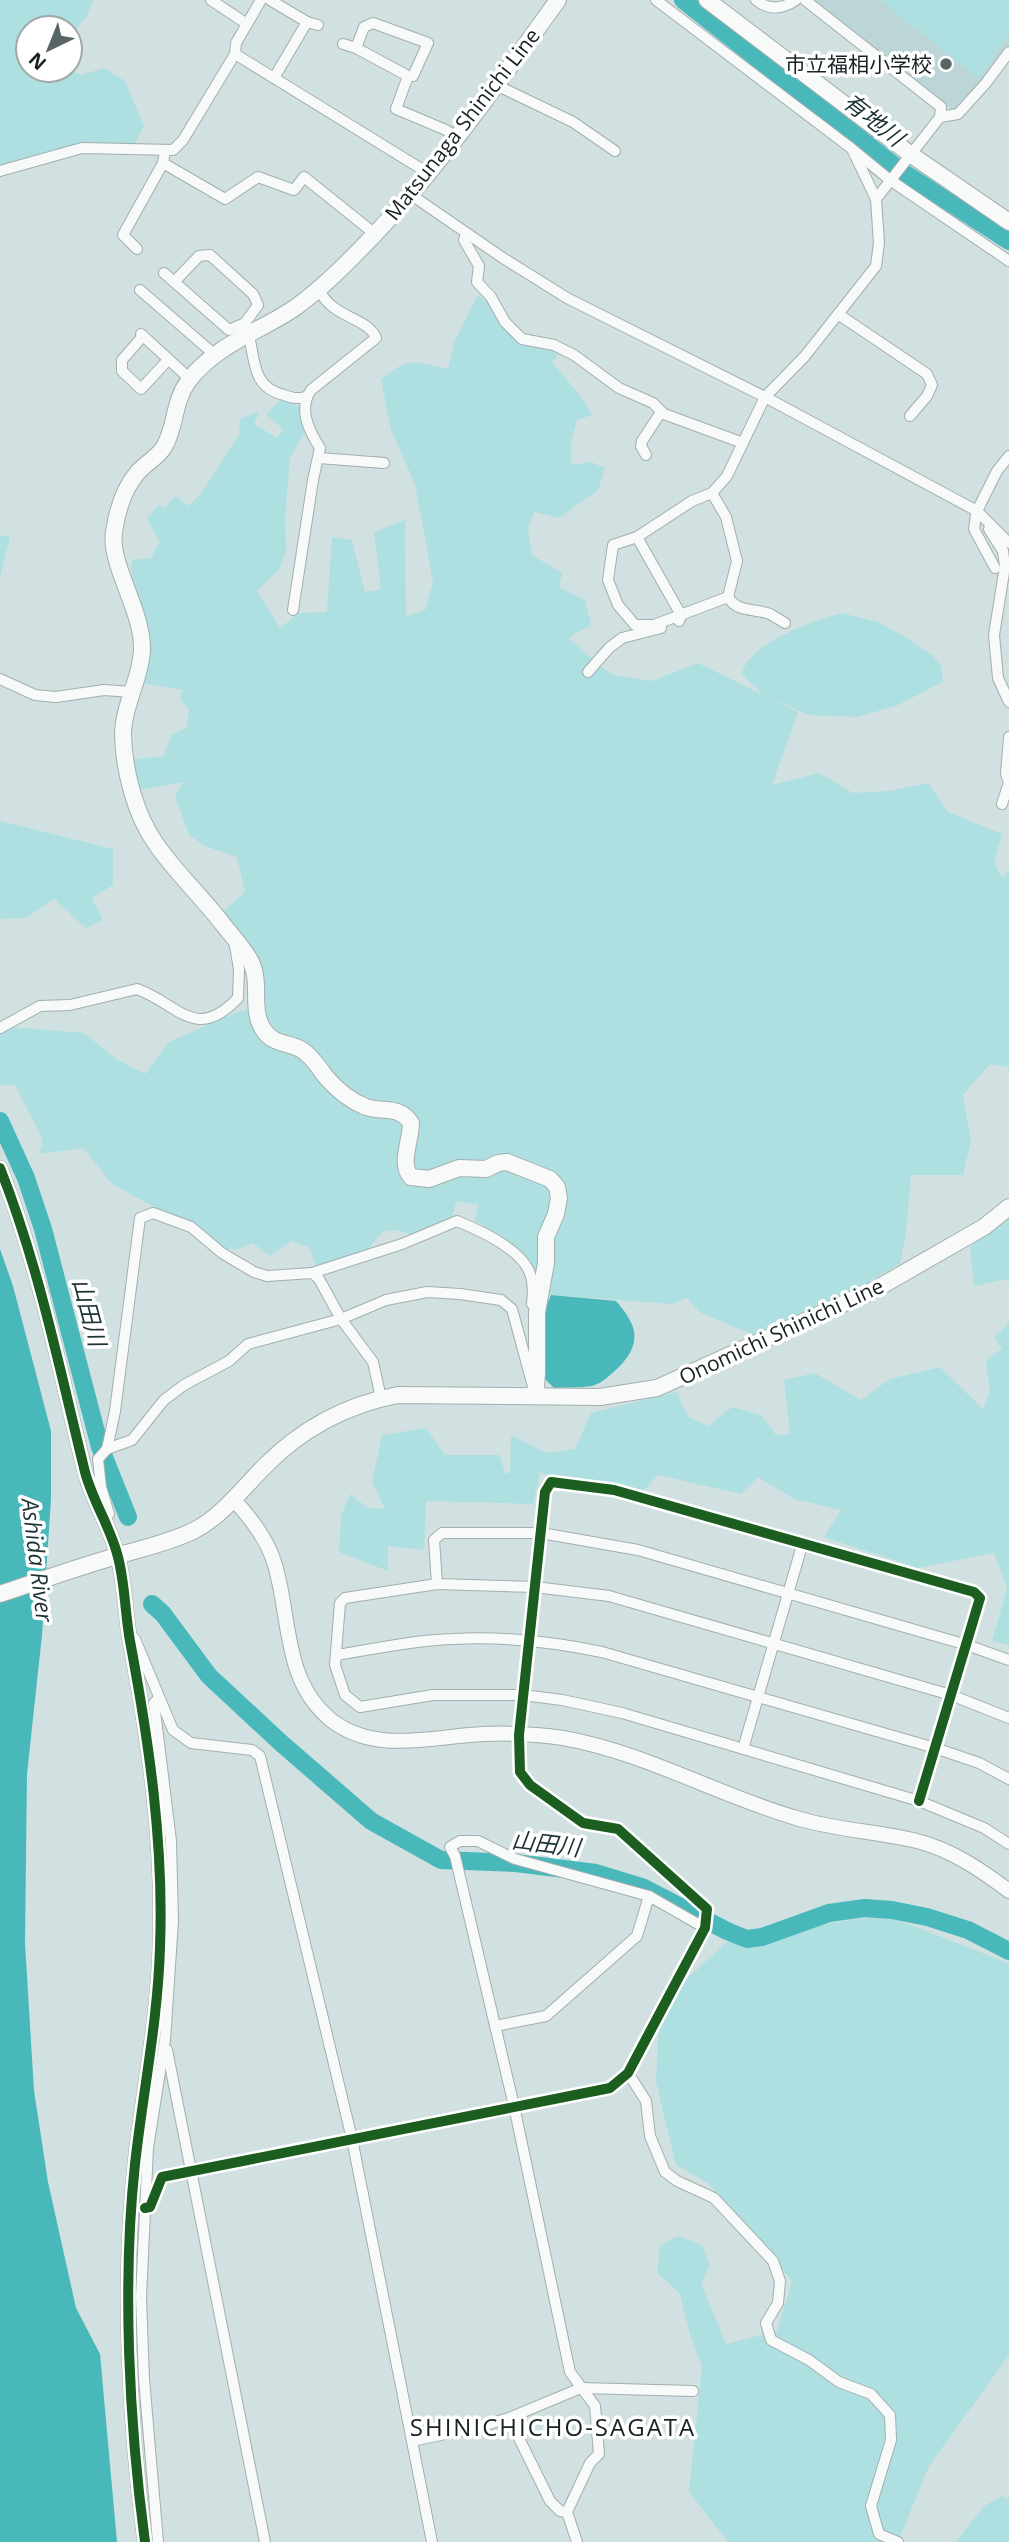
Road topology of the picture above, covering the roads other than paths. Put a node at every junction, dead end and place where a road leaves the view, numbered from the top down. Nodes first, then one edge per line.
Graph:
1 (211, 0) edge
2 (261, 0) edge
3 (270, 0) edge
4 (558, 0) edge
5 (656, 0) edge
6 (706, 0) edge
7 (757, 0) edge
8 (796, 0) edge
9 (805, 0) edge
10 (247, 24) junction
11 (343, 44) dead end
12 (356, 48) junction
13 (1009, 52) edge
14 (235, 54) junction
15 (408, 76) junction
16 (274, 78) junction
17 (496, 85) junction
18 (940, 117) junction
19 (456, 137) junction
20 (851, 148) junction
21 (165, 151) junction
22 (615, 151) dead end
23 (909, 153) junction
24 (163, 163) junction
25 (0, 171) edge
26 (428, 173) junction
27 (890, 180) junction
28 (410, 194) junction
29 (876, 199) junction
30 (1009, 222) edge
31 (466, 233) junction
32 (375, 234) junction
33 (137, 249) dead end
34 (1009, 261) edge
35 (164, 273) dead end
36 (174, 282) junction
37 (318, 288) junction
38 (140, 290) dead end
39 (838, 314) junction
40 (247, 328) junction
41 (215, 355) junction
42 (169, 359) junction
43 (190, 379) junction
44 (305, 397) junction
45 (765, 397) junction
46 (661, 412) junction
47 (910, 416) dead end
48 (743, 443) junction
49 (646, 455) dead end
50 (1009, 456) edge
51 (319, 458) junction
52 (384, 463) dead end
53 (712, 493) junction
54 (976, 513) junction
55 (638, 537) junction
56 (1009, 542) edge
57 (995, 568) dead end
58 (728, 597) junction
59 (293, 610) dead end
60 (681, 615) junction
61 (785, 623) dead end
62 (588, 672) dead end
63 (0, 680) edge
64 (132, 692) junction
65 (1009, 702) edge
66 (1009, 737) edge
67 (1002, 804) dead end
68 (234, 938) junction
69 (0, 1028) edge
70 (0, 1168) edge
71 (1009, 1207) edge
72 (312, 1273) junction
73 (537, 1312) junction
74 (341, 1319) junction
75 (535, 1396) junction
76 (381, 1398) junction
77 (107, 1449) junction
78 (233, 1499) junction
79 (103, 1520) junction
80 (541, 1533) junction
81 (803, 1542) junction
82 (110, 1558) junction
83 (437, 1584) junction
84 (535, 1587) junction
85 (0, 1594) edge
86 (788, 1594) junction
87 (129, 1637) junction
88 (529, 1642) junction
89 (774, 1643) junction
90 (967, 1645) junction
91 (336, 1655) junction
92 (1009, 1660) edge
93 (523, 1695) junction
94 (951, 1695) junction
95 (758, 1696) junction
96 (159, 1698) junction
97 (1009, 1718) edge
98 (519, 1735) junction
99 (935, 1748) junction
100 (743, 1749) junction
101 (1009, 1779) edge
102 (919, 1801) junction
103 (1009, 1844) edge
104 (1009, 1891) edge
105 (649, 1896) junction
106 (705, 1928) junction
107 (495, 2026) junction
108 (165, 2040) junction
109 (628, 2073) junction
110 (514, 2106) junction
111 (352, 2139) junction
112 (190, 2172) junction
113 (145, 2208) junction
114 (581, 2388) junction
115 (693, 2391) dead end
116 (509, 2418) junction
117 (412, 2441) junction
118 (566, 2512) junction
119 (145, 2542) edge
120 (158, 2542) edge
121 (265, 2542) edge
122 (432, 2542) edge
123 (577, 2542) edge
124 (898, 2542) edge

1 - 10 street
2 - 10 street
3 - 16 street
4 - 17 main road, Matsunaga Shinichi Line
5 - 20 street
6 - 23 main road
7 - 8 street
9 - 18 street
10 - 14 street
11 - 12 street
12 - 15 street
12 - 15 street
13 - 18 street
14 - 16 street
14 - 21 street
15 - 19 street
16 - 26 street
17 - 19 main road, Matsunaga Shinichi Line
17 - 22 street
18 - 23 street
19 - 26 main road, Matsunaga Shinichi Line
20 - 27 street
20 - 29 street
21 - 24 street
21 - 25 street
23 - 27 street
23 - 30 main road
24 - 32 street
24 - 33 street
26 - 28 main road, Matsunaga Shinichi Line
27 - 29 street
27 - 34 street
28 - 31 street
28 - 32 main road, Matsunaga Shinichi Line
29 - 39 street
31 - 45 street
31 - 46 street
32 - 37 main road, Matsunaga Shinichi Line
35 - 36 street
36 - 40 street
36 - 40 street
37 - 40 main road, Matsunaga Shinichi Line
37 - 44 street
38 - 41 street
39 - 45 street
39 - 47 street
40 - 41 main road, Matsunaga Shinichi Line
40 - 44 street
41 - 43 main road, Matsunaga Shinichi Line
42 - 42 street
42 - 43 street
43 - 64 main road, Matsunaga Shinichi Line
44 - 51 street
45 - 48 street
45 - 54 street
46 - 48 street
46 - 49 street
48 - 53 street
50 - 54 street
51 - 52 street
51 - 59 street
53 - 55 street
53 - 58 street
54 - 56 street
54 - 57 street
54 - 65 street
55 - 60 street
55 - 60 street
58 - 60 street
58 - 61 street
60 - 62 street
63 - 64 street
64 - 68 main road, Matsunaga Shinichi Line
66 - 67 street
68 - 69 street
68 - 73 main road, Matsunaga Shinichi Line
70 - 79 street
71 - 75 main road, Onomichi Shinichi Line
72 - 73 street
72 - 74 street
72 - 77 street
73 - 75 main road, Matsunaga Shinichi Line
74 - 75 street
74 - 76 street
74 - 77 street
75 - 76 main road
76 - 78 main road
77 - 79 street
78 - 82 main road
78 - 98 street
79 - 82 street
80 - 81 street
80 - 83 street
80 - 84 street
80 - 86 street
81 - 86 street
81 - 90 street
82 - 85 main road
82 - 87 street
83 - 84 street
83 - 91 street
84 - 88 street
84 - 89 street
86 - 89 street
86 - 90 street
87 - 96 street
87 - 119 street
88 - 91 street
88 - 93 street
88 - 95 street
89 - 94 street
89 - 95 street
90 - 92 street
90 - 94 street
91 - 93 street
93 - 98 street
93 - 100 street
94 - 97 street
94 - 99 street
95 - 99 street
95 - 100 street
96 - 108 street
96 - 111 street
98 - 104 street
98 - 106 street
99 - 101 street
99 - 102 street
100 - 102 street
102 - 103 street
105 - 106 street
105 - 107 street
105 - 107 street
106 - 109 street
107 - 110 street
108 - 112 street
108 - 113 street
109 - 110 street
109 - 124 street
110 - 111 street
110 - 114 street
111 - 112 street
111 - 117 street
112 - 113 street
112 - 121 street
113 - 120 street
114 - 115 street
114 - 116 street
114 - 118 street
116 - 117 street
116 - 118 street
117 - 122 street
118 - 123 street

